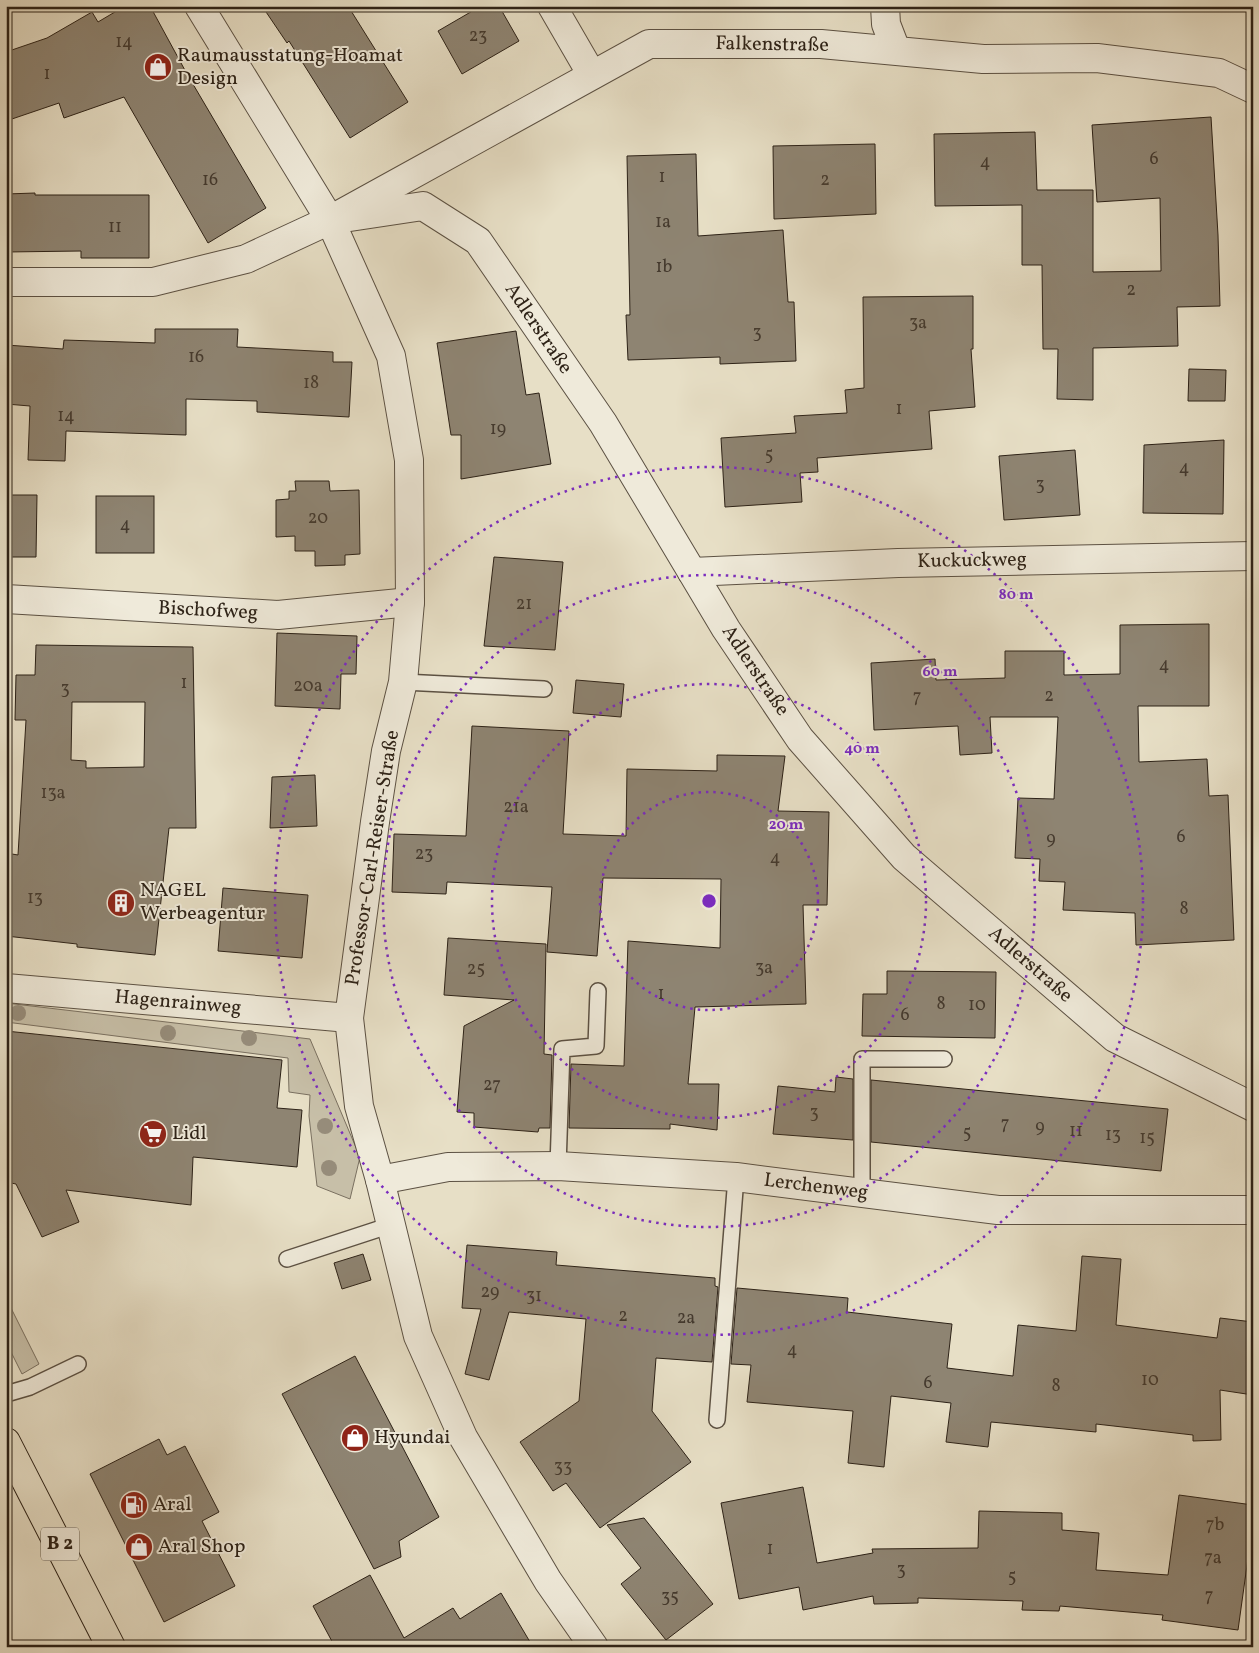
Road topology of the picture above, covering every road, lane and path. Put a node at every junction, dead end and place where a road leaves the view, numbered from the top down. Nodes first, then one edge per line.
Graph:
1 (199, 6) edge
2 (552, 6) edge
3 (885, 6) edge
4 (896, 50) junction
5 (592, 75) junction
6 (1253, 89) edge
7 (330, 220) junction
8 (6, 282) edge
9 (1253, 556) edge
10 (692, 572) junction
11 (6, 599) edge
12 (410, 602) junction
13 (403, 682) junction
14 (544, 689) dead end
15 (6, 988) edge
16 (598, 991) dead end
17 (349, 1018) junction
18 (944, 1059) dead end
19 (1253, 1107) edge
20 (558, 1166) junction
21 (736, 1177) junction
22 (380, 1180) junction
23 (862, 1192) junction
24 (1253, 1210) edge
25 (391, 1225) junction
26 (287, 1259) dead end
27 (78, 1364) dead end
28 (6, 1394) edge
29 (717, 1420) dead end
30 (6, 1442) edge
31 (111, 1647) edge
32 (594, 1647) edge

1 - 7 street, Professor-Carl-Reiser-Straße
2 - 5 street
3 - 4 street
4 - 5 street, Falkenstraße
4 - 6 street, Falkenstraße
5 - 7 street, Falkenstraße
7 - 8 street
7 - 10 street, Adlerstraße
7 - 12 street, Professor-Carl-Reiser-Straße
9 - 10 street, Kuckuckweg
10 - 19 street, Adlerstraße
11 - 12 street, Bischofweg
12 - 13 street, Professor-Carl-Reiser-Straße
13 - 14 lane
13 - 17 street, Professor-Carl-Reiser-Straße
15 - 17 street, Hagenrainweg
16 - 20 lane
17 - 22 street, Professor-Carl-Reiser-Straße
18 - 23 lane
20 - 21 street, Lerchenweg
20 - 22 street, Lerchenweg
21 - 23 street, Lerchenweg
21 - 29 lane
22 - 25 street, Professor-Carl-Reiser-Straße
23 - 24 street, Lerchenweg
25 - 26 lane
25 - 32 street, Professor-Carl-Reiser-Straße
27 - 28 lane
30 - 31 main road, B 2

